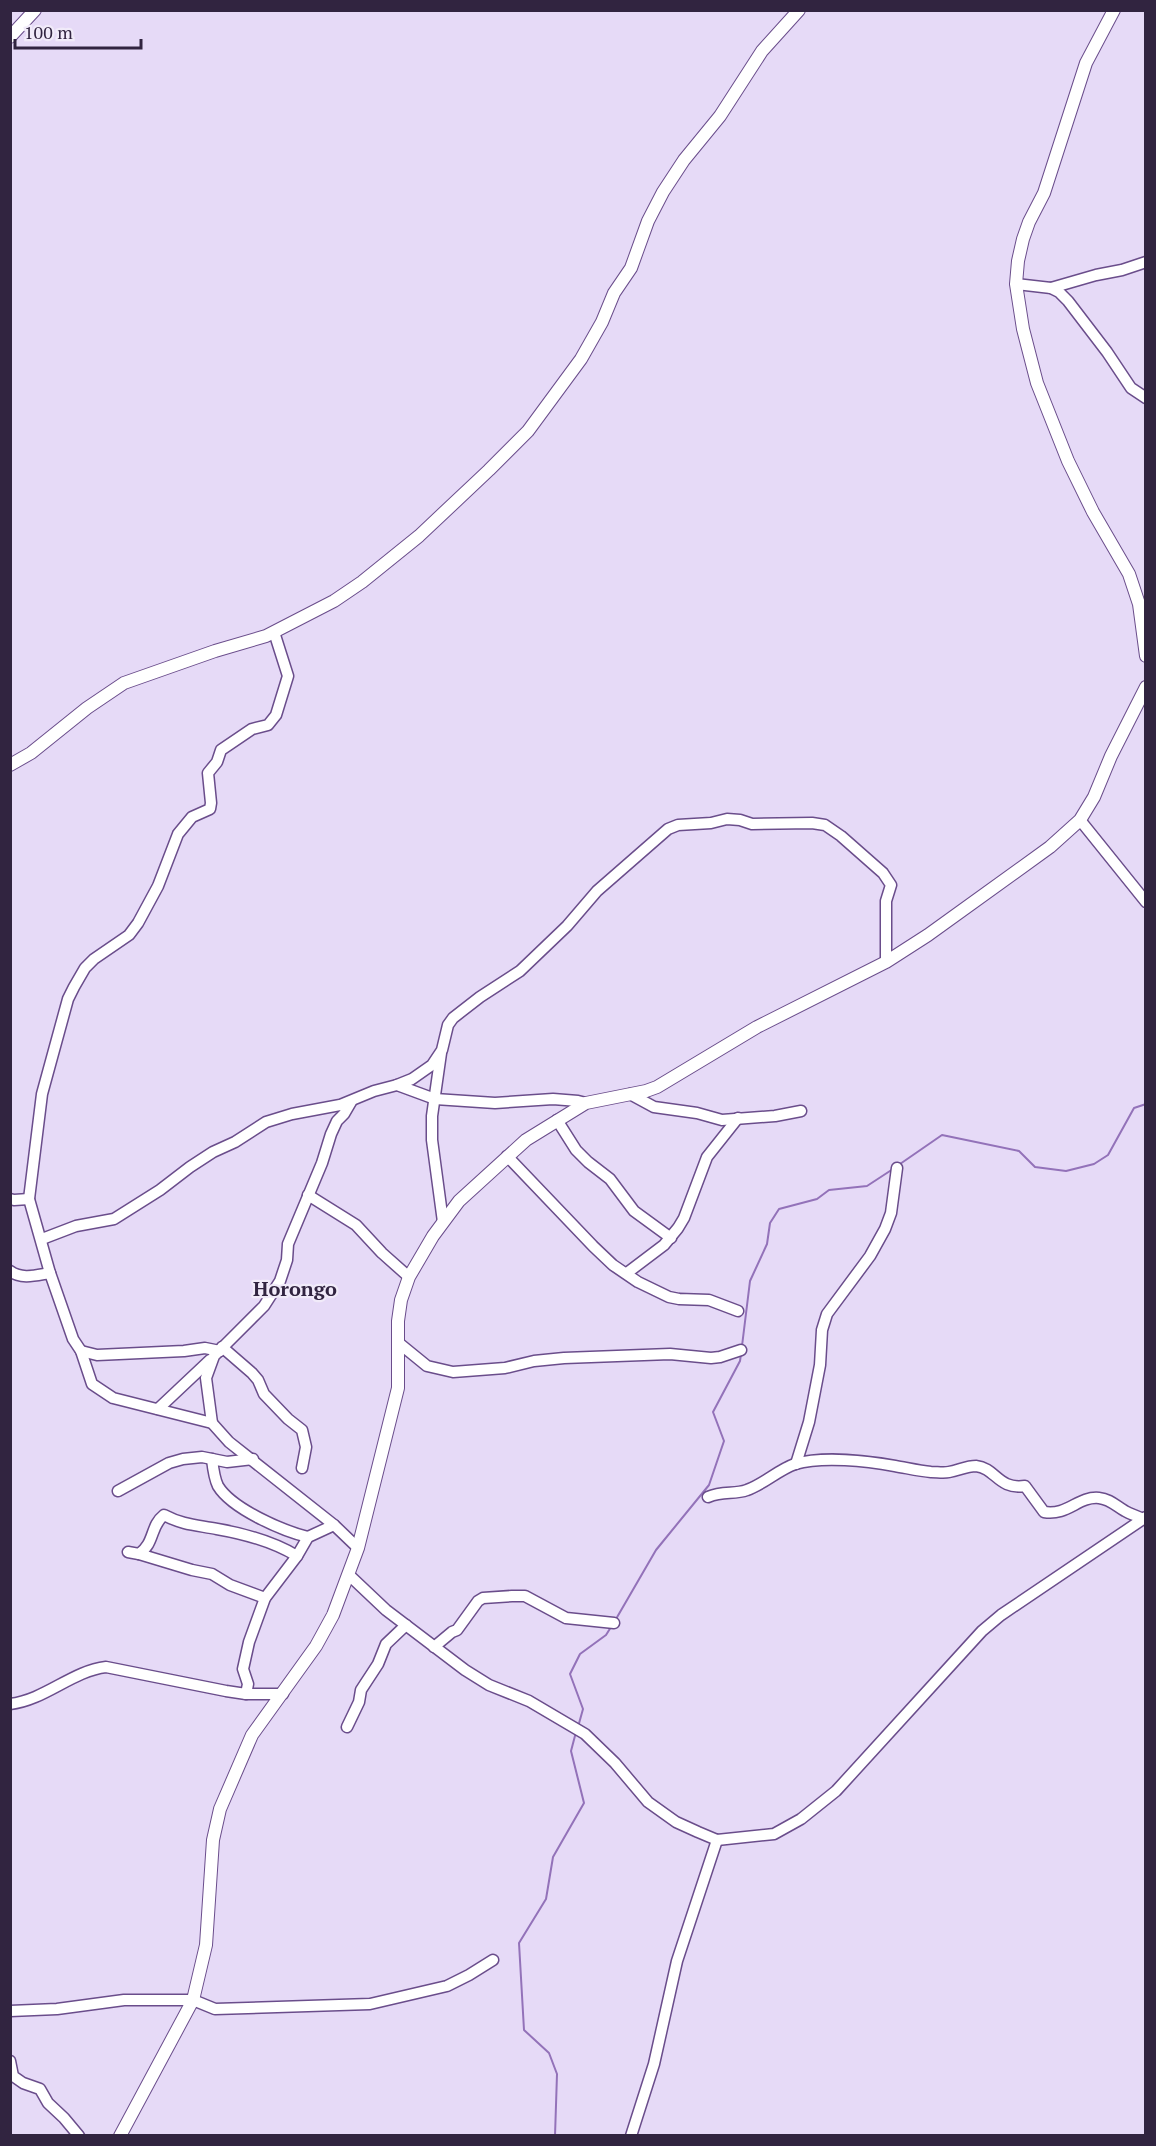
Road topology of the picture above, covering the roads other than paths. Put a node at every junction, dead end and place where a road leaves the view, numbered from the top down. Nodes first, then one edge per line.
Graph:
1 (35, 10) edge
2 (799, 10) edge
3 (1114, 10) edge
4 (10, 37) edge
5 (1146, 262) edge
6 (1016, 284) junction
7 (1051, 288) junction
8 (1146, 398) edge
9 (274, 632) junction
10 (1146, 656) edge
11 (1146, 687) edge
12 (10, 765) edge
13 (1080, 820) junction
14 (1146, 902) edge
15 (886, 962) junction
16 (442, 1050) junction
17 (397, 1085) junction
18 (630, 1094) junction
19 (435, 1099) junction
20 (351, 1101) junction
21 (586, 1103) junction
22 (801, 1111) dead end
23 (738, 1119) junction
24 (557, 1120) junction
25 (507, 1156) junction
26 (897, 1168) dead end
27 (308, 1195) junction
28 (10, 1199) edge
29 (29, 1199) junction
30 (443, 1222) junction
31 (670, 1238) junction
32 (42, 1239) junction
33 (10, 1271) edge
34 (50, 1273) junction
35 (627, 1273) junction
36 (409, 1277) junction
37 (738, 1311) dead end
38 (400, 1344) junction
39 (741, 1350) dead end
40 (219, 1351) junction
41 (81, 1352) junction
42 (158, 1409) junction
43 (212, 1423) junction
44 (212, 1459) junction
45 (253, 1459) junction
46 (796, 1464) junction
47 (302, 1468) dead end
48 (118, 1491) dead end
49 (708, 1497) dead end
50 (1144, 1518) edge
51 (333, 1525) junction
52 (308, 1537) junction
53 (358, 1548) junction
54 (297, 1556) junction
55 (348, 1575) junction
56 (265, 1598) junction
57 (614, 1623) dead end
58 (406, 1625) junction
59 (434, 1647) junction
60 (246, 1694) junction
61 (283, 1694) junction
62 (10, 1704) edge
63 (347, 1727) dead end
64 (717, 1840) junction
65 (493, 1960) dead end
66 (193, 2000) junction
67 (10, 2011) edge
68 (10, 2061) edge
69 (79, 2136) edge
70 (120, 2136) edge
71 (631, 2136) edge

1 - 4 street
2 - 9 street
3 - 6 street
5 - 7 street
6 - 7 street
6 - 10 street
7 - 8 street
9 - 12 street
9 - 29 street
11 - 13 street
13 - 14 street
13 - 15 street
15 - 16 street
15 - 18 street
16 - 17 street
16 - 19 street
17 - 19 street
17 - 20 street
18 - 21 street
18 - 23 street
19 - 21 street
19 - 30 street
20 - 27 street
20 - 32 street
21 - 24 street
22 - 23 street
23 - 31 street
24 - 25 street
24 - 31 street
25 - 30 street
25 - 35 street
26 - 46 street
27 - 36 street
27 - 40 street
28 - 29 street
29 - 32 street
30 - 36 street
31 - 35 street
32 - 34 street
33 - 34 street
34 - 41 street
35 - 37 street
36 - 38 street
38 - 39 street
38 - 53 street
40 - 41 street
40 - 42 street
40 - 43 street
40 - 47 street
41 - 42 street
42 - 43 street
43 - 45 street
44 - 45 street
44 - 48 street
44 - 52 street
45 - 51 street
46 - 49 street
46 - 50 street
50 - 64 street
51 - 52 street
51 - 53 street
52 - 54 street
53 - 55 street
54 - 56 street
54 - 56 street
55 - 58 street
55 - 61 street
56 - 60 street
57 - 59 street
58 - 59 street
58 - 63 street
59 - 64 street
60 - 61 street
60 - 62 street
61 - 66 street
64 - 71 street
65 - 66 street
66 - 67 street
66 - 70 street
68 - 69 street

